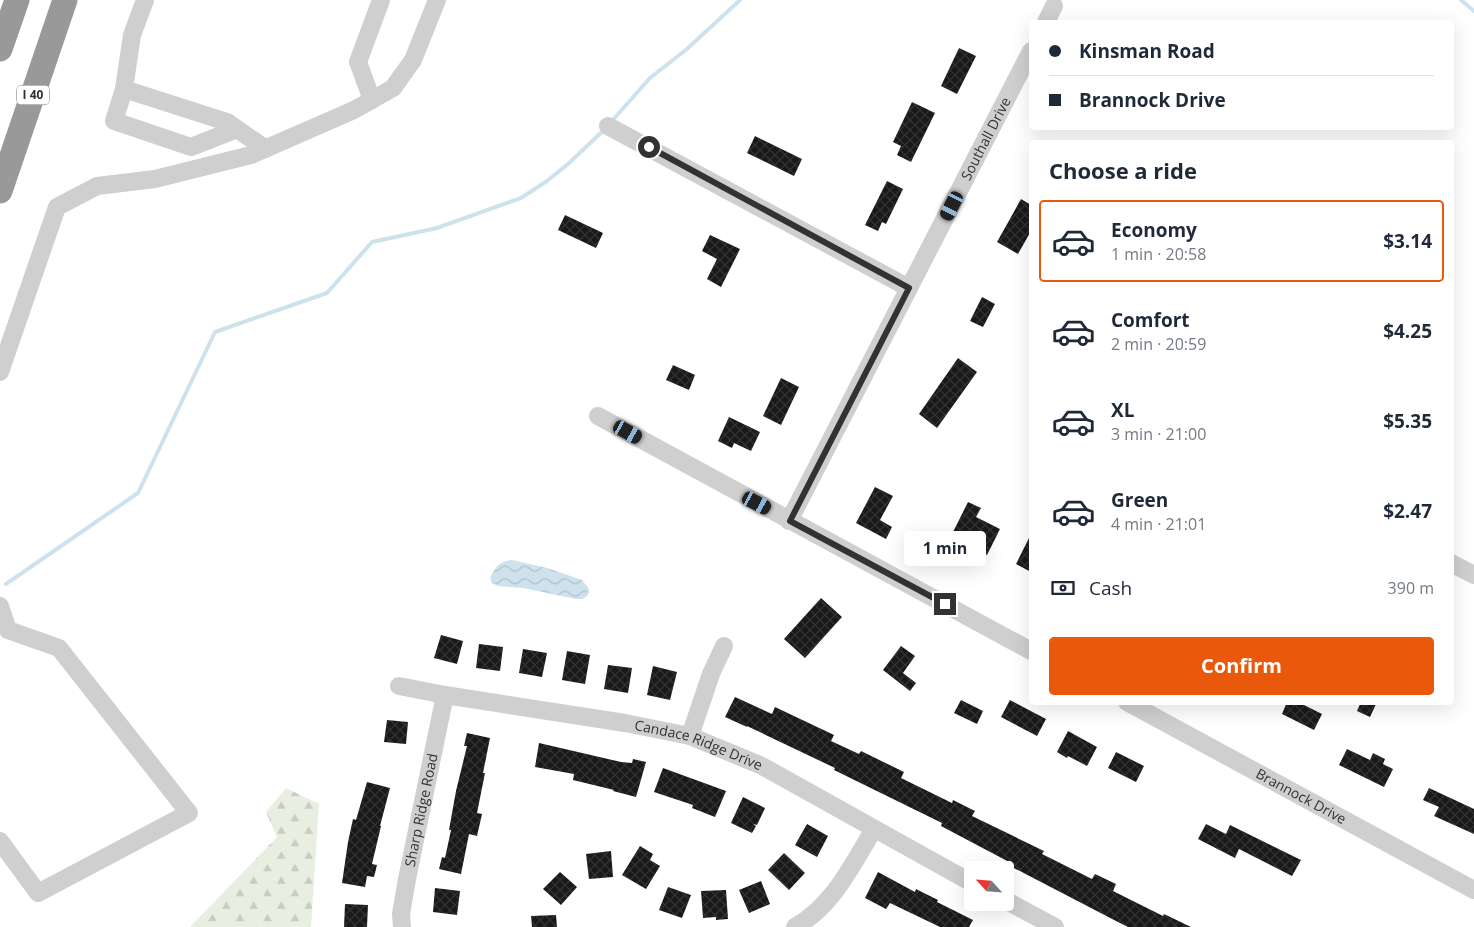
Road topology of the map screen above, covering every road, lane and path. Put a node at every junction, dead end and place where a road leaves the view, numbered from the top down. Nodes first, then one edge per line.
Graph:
1 (17, 0) edge
2 (66, 0) edge
3 (146, 0) edge
4 (381, 0) edge
5 (437, 0) edge
6 (1054, 6) dead end
7 (1047, 20) edge
8 (0, 49) edge
9 (1029, 61) edge
10 (1026, 76) edge
11 (124, 89) junction
12 (372, 100) junction
13 (608, 126) dead end
14 (237, 129) junction
15 (266, 149) junction
16 (0, 191) edge
17 (909, 288) junction
18 (0, 372) edge
19 (598, 416) dead end
20 (790, 521) junction
21 (1454, 565) edge
22 (1474, 575) edge
23 (0, 606) edge
24 (4, 632) edge
25 (724, 646) dead end
26 (1029, 650) edge
27 (399, 686) dead end
28 (445, 695) junction
29 (1133, 705) edge
30 (690, 736) junction
31 (874, 829) junction
32 (0, 841) edge
33 (964, 878) edge
34 (1474, 890) edge
35 (1014, 905) edge
36 (402, 927) edge
37 (795, 927) edge
38 (1055, 927) edge

1 - 8 highway
2 - 16 highway, I 40
3 - 11 street
4 - 12 street
5 - 12 street
6 - 7 street
9 - 10 street, Southall Drive
10 - 17 street, Southall Drive
11 - 14 street
11 - 14 street
12 - 15 street
13 - 17 street
14 - 15 street
15 - 18 street
17 - 20 street, Southall Drive
19 - 20 street
20 - 26 street
21 - 22 street
23 - 24 street
24 - 32 street
25 - 30 street
27 - 28 street, Candace Ridge Drive
28 - 30 street, Candace Ridge Drive
28 - 36 street, Sharp Ridge Road
29 - 34 street, Brannock Drive
30 - 31 street, Candace Ridge Drive
31 - 33 street, Candace Ridge Drive
31 - 37 street
35 - 38 street

